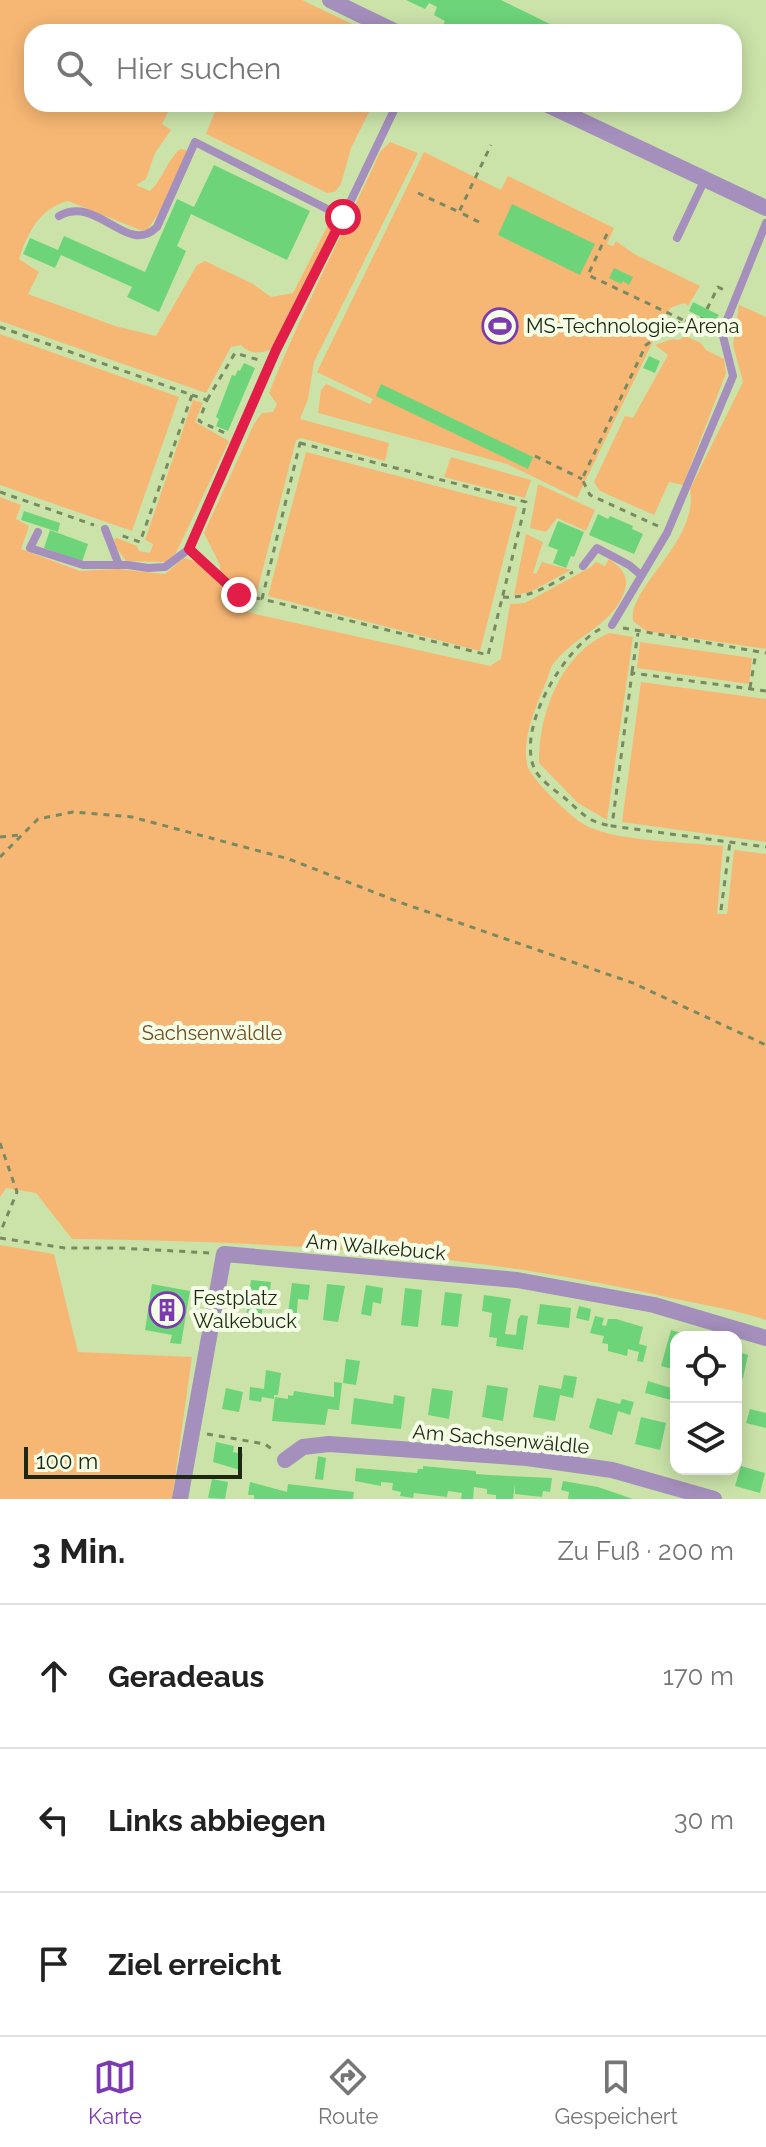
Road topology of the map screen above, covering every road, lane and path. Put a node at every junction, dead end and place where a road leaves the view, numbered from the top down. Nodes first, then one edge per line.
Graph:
1 (330, 0) edge
2 (380, 24) edge
3 (393, 112) edge
4 (563, 112) edge
5 (491, 145) dead end
6 (705, 179) junction
7 (418, 193) dead end
8 (766, 208) edge
9 (459, 212) junction
10 (59, 216) dead end
11 (343, 217) junction
12 (479, 222) dead end
13 (766, 223) edge
14 (607, 234) dead end
15 (677, 238) dead end
16 (737, 296) junction
17 (707, 309) dead end
18 (702, 317) dead end
19 (683, 320) junction
20 (0, 327) edge
21 (270, 364) junction
22 (192, 395) junction
23 (207, 400) junction
24 (237, 439) junction
25 (535, 456) dead end
26 (582, 479) junction
27 (0, 492) edge
28 (105, 529) junction
29 (668, 530) junction
30 (38, 532) dead end
31 (189, 549) junction
32 (119, 565) junction
33 (583, 566) joint
34 (641, 575) junction
35 (503, 597) junction
36 (262, 599) junction
37 (612, 625) junction
38 (638, 633) junction
39 (756, 652) junction
40 (766, 653) edge
41 (632, 673) junction
42 (750, 689) junction
43 (766, 691) edge
44 (612, 826) junction
45 (21, 835) junction
46 (0, 837) edge
47 (730, 842) junction
48 (766, 847) edge
49 (0, 857) edge
50 (721, 910) dead end
51 (766, 1045) edge
52 (0, 1143) edge
53 (0, 1235) edge
54 (224, 1254) junction
55 (766, 1338) edge
56 (193, 1432) junction
57 (285, 1460) joint
58 (180, 1499) edge
59 (714, 1499) edge

1 - 2 street
3 - 11 lane
4 - 6 street
5 - 9 path
6 - 8 street
6 - 15 lane
7 - 9 path
9 - 12 path
10 - 11 lane
11 - 21 lane
13 - 16 lane
14 - 19 path
16 - 17 path
16 - 29 lane
18 - 19 path
19 - 26 path
20 - 22 path
21 - 23 path
21 - 24 lane
22 - 23 path
22 - 28 path
23 - 24 path
24 - 31 lane
25 - 26 path
26 - 29 path
27 - 28 path
28 - 32 lane
29 - 34 lane
30 - 32 lane
31 - 32 lane
31 - 36 path
33 - 34 lane
33 - 35 path
34 - 37 lane
35 - 36 path
35 - 36 path
37 - 38 path
37 - 44 path
38 - 39 path
38 - 41 path
39 - 40 path
39 - 42 path
41 - 42 path
41 - 44 path
42 - 43 path
44 - 47 path
45 - 46 path
45 - 49 path
45 - 51 path
47 - 48 path
47 - 50 path
52 - 53 path
53 - 54 path
54 - 55 street, Am Walkebuck
54 - 56 street
56 - 57 path
56 - 58 street
57 - 59 street, Am Sachsenwäldle

